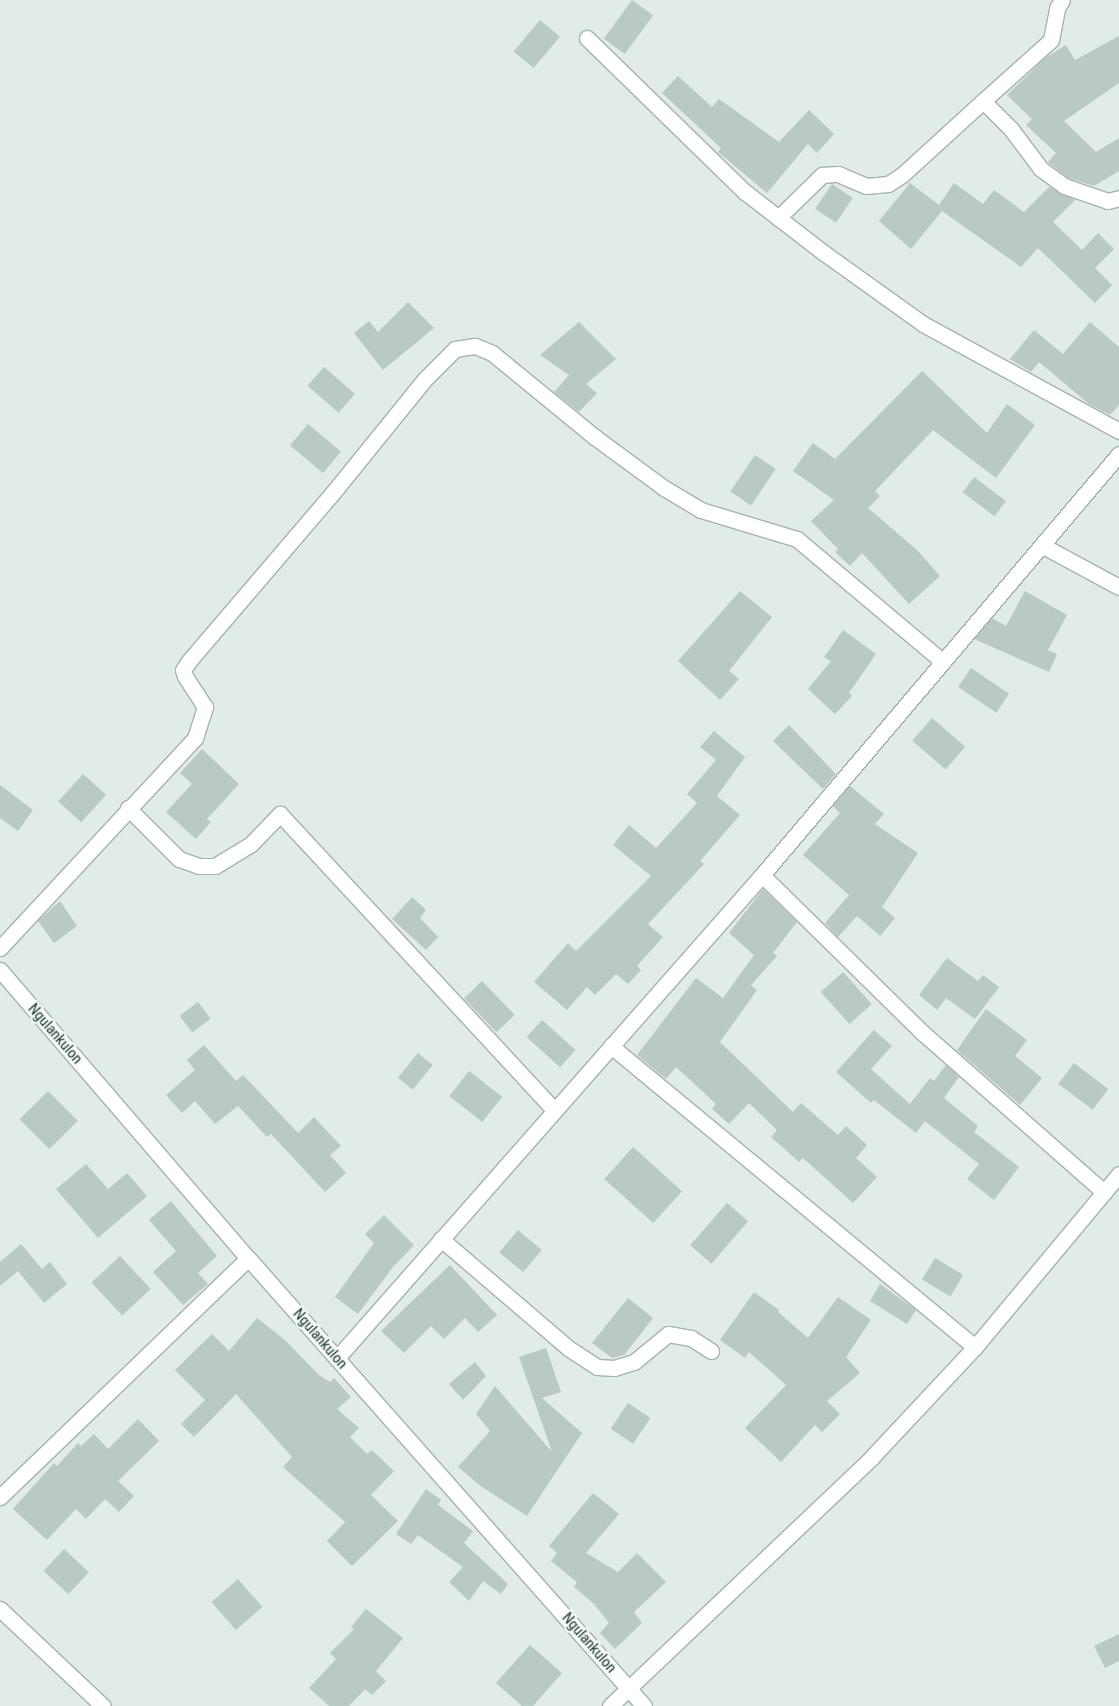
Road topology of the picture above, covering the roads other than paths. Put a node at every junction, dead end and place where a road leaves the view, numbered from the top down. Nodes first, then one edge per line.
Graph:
1 (1062, 0) edge
2 (587, 38) dead end
3 (983, 101) junction
4 (1119, 198) edge
5 (778, 218) junction
6 (1119, 431) edge
7 (1119, 454) edge
8 (1043, 546) junction
9 (1119, 587) edge
10 (942, 661) junction
11 (128, 808) junction
12 (762, 874) junction
13 (0, 948) edge
14 (0, 970) edge
15 (611, 1046) junction
16 (554, 1110) junction
17 (1119, 1174) edge
18 (1104, 1192) junction
19 (441, 1239) junction
20 (248, 1258) junction
21 (975, 1347) junction
22 (711, 1351) dead end
23 (337, 1358) junction
24 (0, 1497) edge
25 (0, 1609) edge
26 (628, 1687) junction
27 (103, 1706) edge
28 (610, 1706) edge
29 (644, 1706) edge

1 - 3 street
2 - 5 street
3 - 4 street
3 - 5 street
5 - 6 street
7 - 8 street
8 - 9 street
8 - 10 street
10 - 11 street
10 - 12 street
11 - 13 street
11 - 16 street
12 - 15 street
12 - 18 street
14 - 20 street, Ngulankulon
15 - 16 street
15 - 21 street
16 - 19 street
17 - 18 street
18 - 21 street
19 - 22 street
19 - 23 street
20 - 23 street, Ngulankulon
20 - 24 street
21 - 26 street
23 - 26 street, Ngulankulon
25 - 27 street
26 - 28 street
26 - 29 street, Ngulankulon

